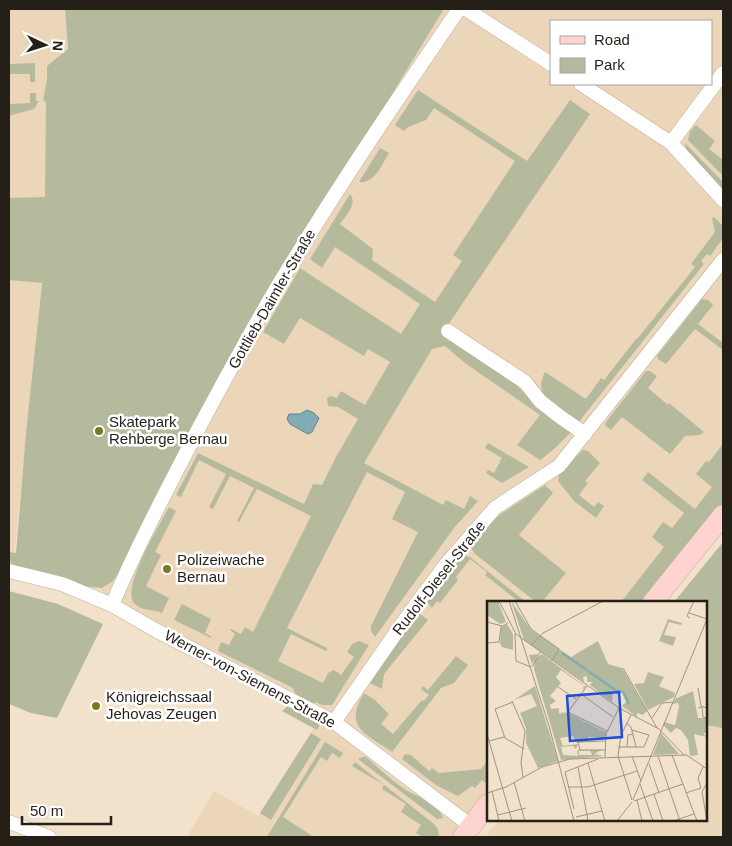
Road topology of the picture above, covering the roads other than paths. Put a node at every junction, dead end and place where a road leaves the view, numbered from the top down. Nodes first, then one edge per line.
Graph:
1 (458, 9) edge
2 (466, 9) edge
3 (550, 63) edge
4 (723, 73) edge
5 (583, 85) edge
6 (671, 143) junction
7 (723, 200) edge
8 (723, 260) edge
9 (448, 330) dead end
10 (585, 434) junction
11 (723, 515) edge
12 (9, 571) edge
13 (655, 601) edge
14 (112, 605) junction
15 (334, 722) junction
16 (487, 805) edge
17 (9, 822) edge
18 (467, 832) edge
19 (49, 837) edge

1 - 14 street, Gottlieb-Daimler-Straße
2 - 3 street
4 - 6 street
5 - 6 street
6 - 7 street
8 - 10 street, Rudolf-Diesel-Straße
9 - 10 street
10 - 15 street, Rudolf-Diesel-Straße
11 - 13 main road
12 - 14 street, Werner-von-Siemens-Straße
14 - 15 street, Werner-von-Siemens-Straße
15 - 18 street, Werner-von-Siemens-Straße
16 - 18 main road
17 - 19 street

